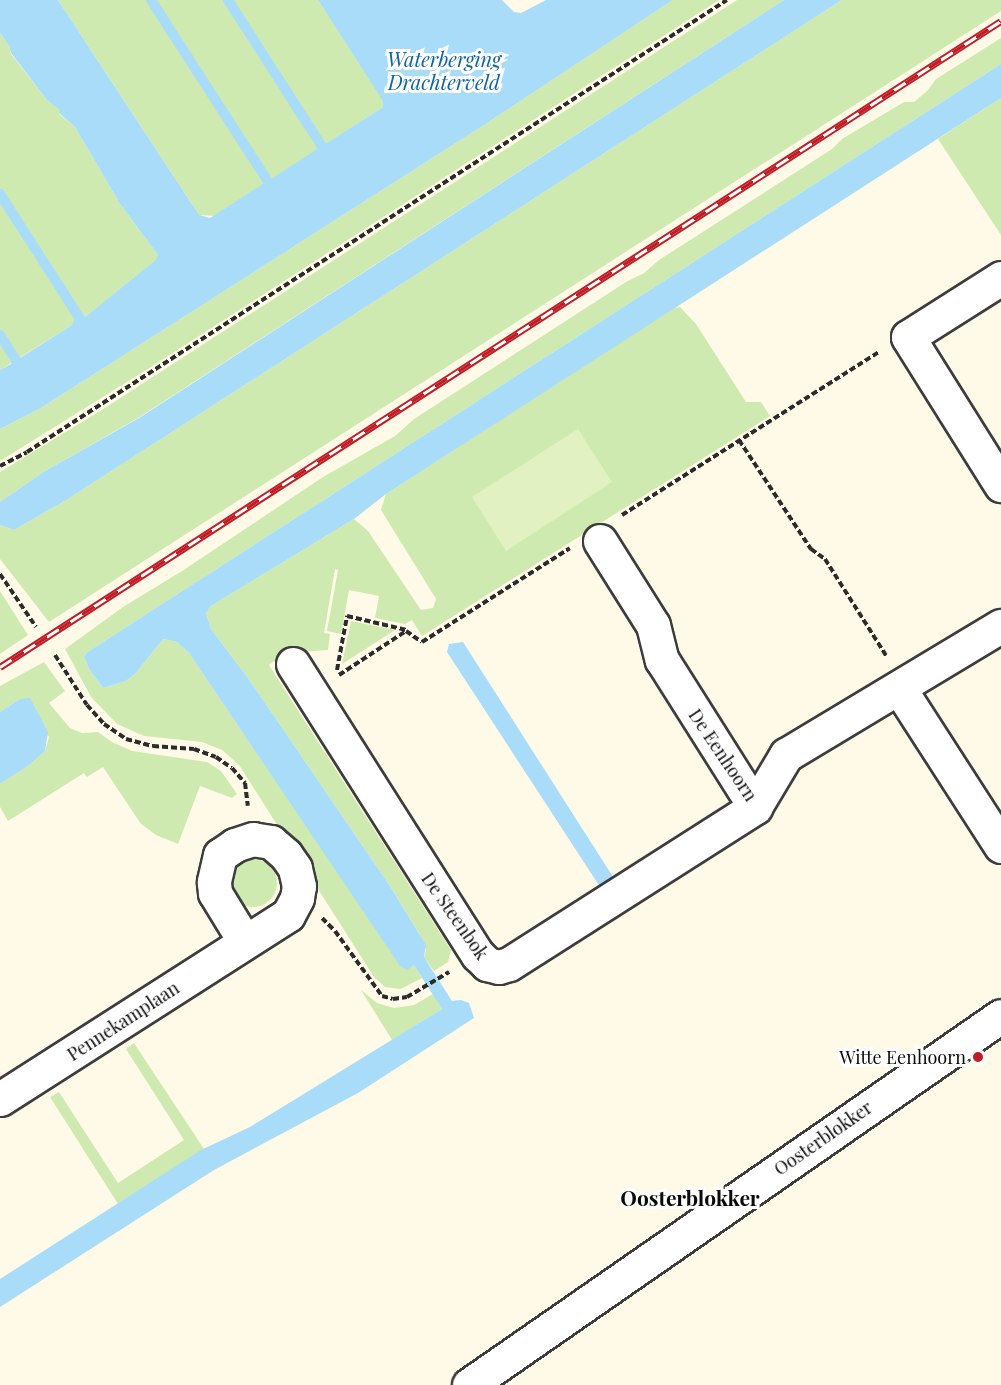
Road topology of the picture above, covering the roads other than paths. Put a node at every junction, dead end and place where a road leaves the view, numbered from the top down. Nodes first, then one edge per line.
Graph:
1 (1001, 278) edge
2 (1001, 485) edge
3 (600, 541) dead end
4 (1001, 626) edge
5 (293, 664) dead end
6 (899, 688) junction
7 (755, 807) junction
8 (1001, 846) edge
9 (245, 942) junction
10 (1001, 1016) edge
11 (0, 1099) edge
12 (469, 1385) edge

1 - 2 street
3 - 7 street, De Eenhoorn
4 - 6 street, De Eenhoorn
5 - 7 street, De Steenbok
6 - 7 street, De Eenhoorn
6 - 8 street
9 - 9 street, Pennekamplaan
9 - 11 street, Pennekamplaan
10 - 12 street, Oosterblokker

